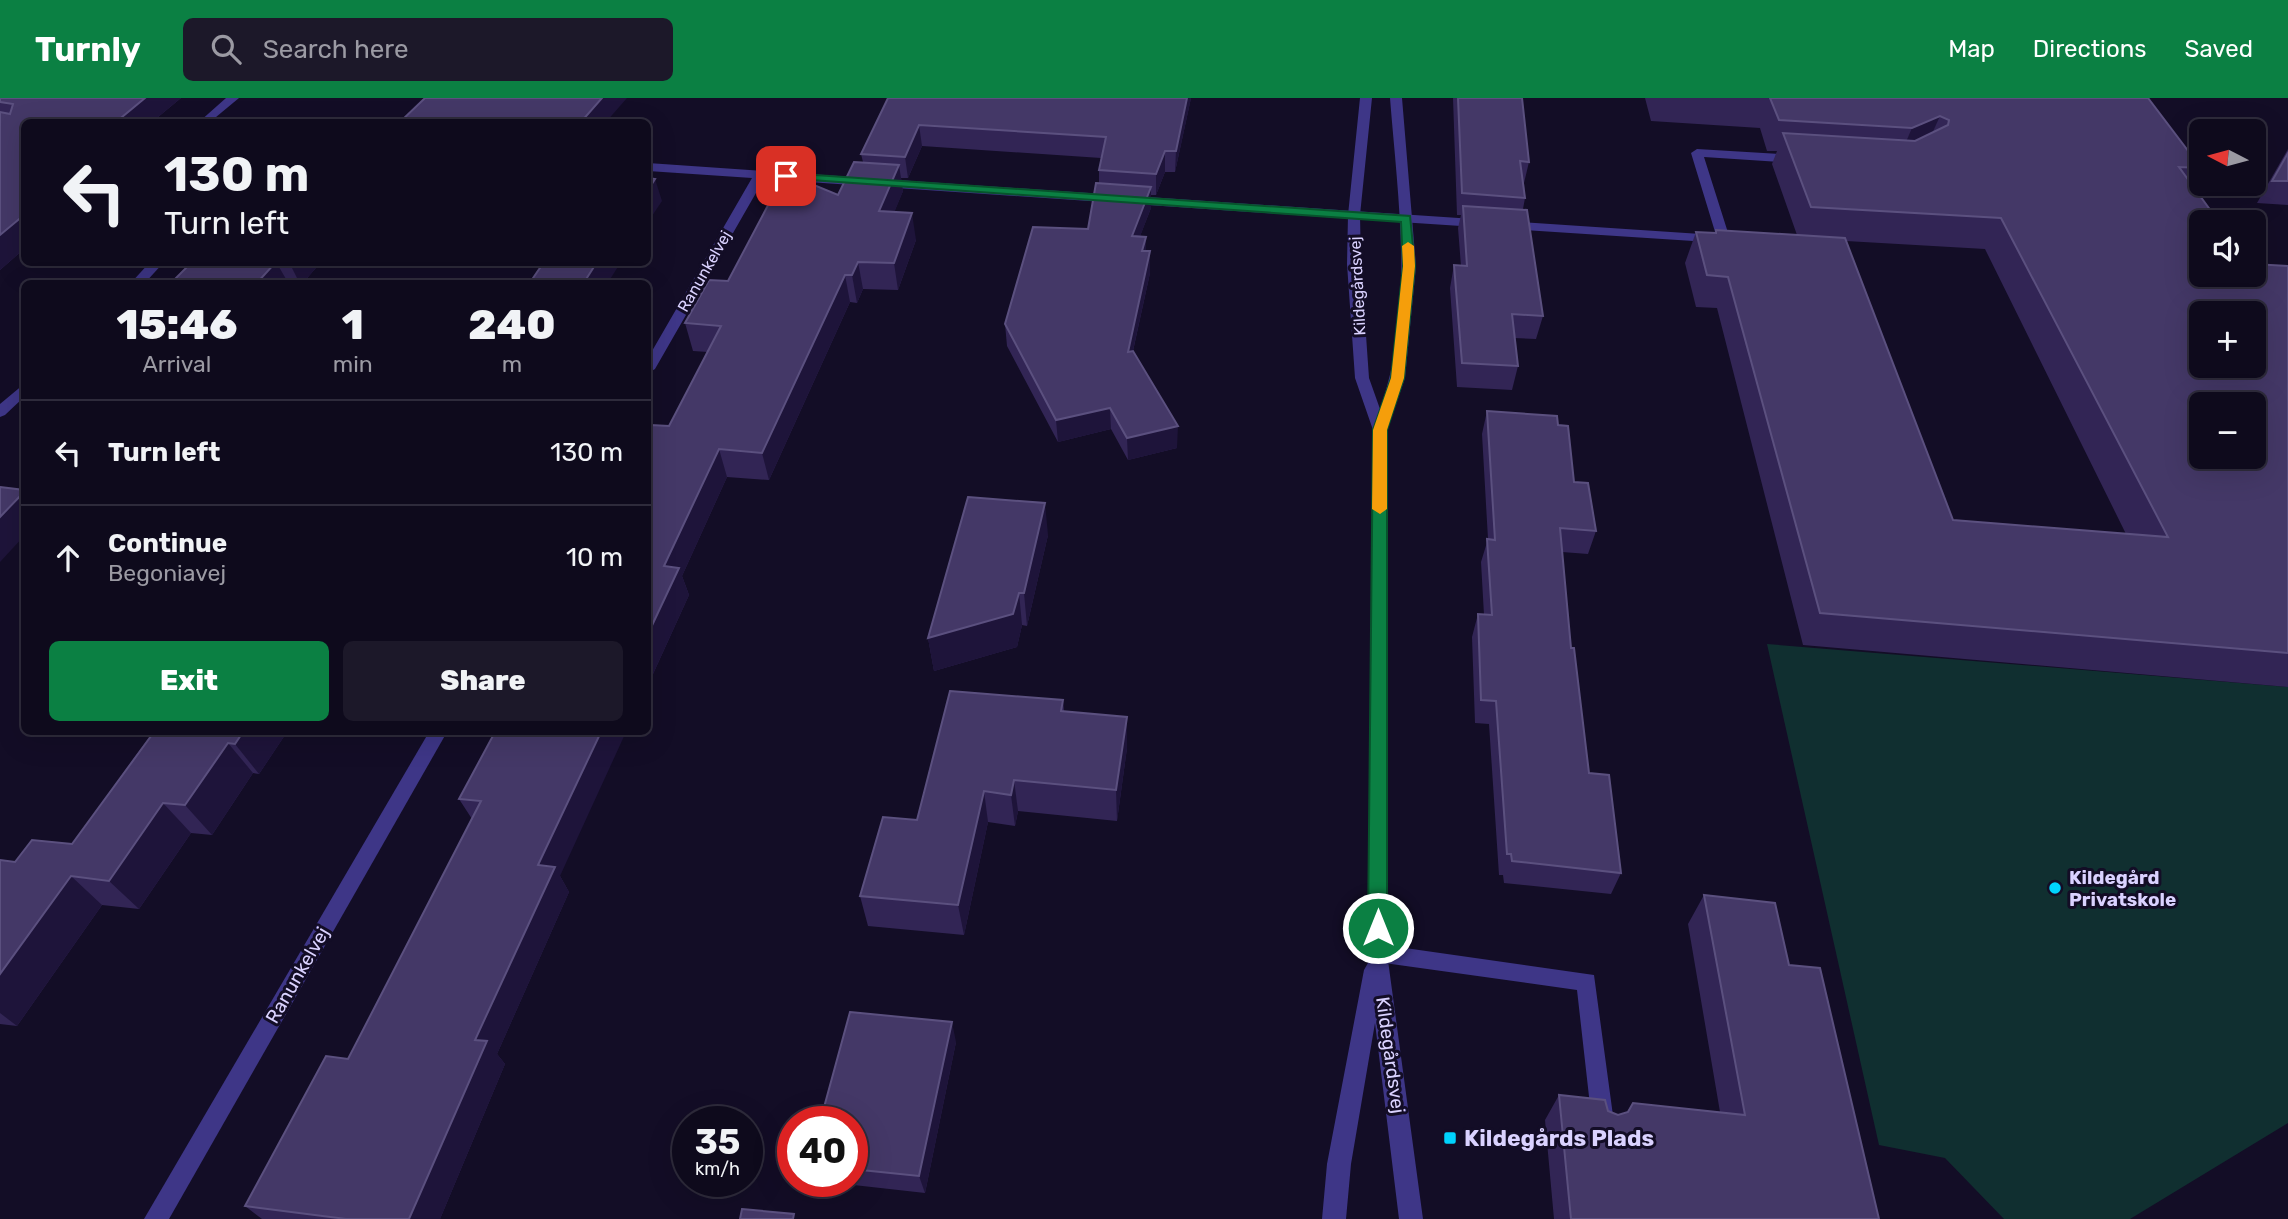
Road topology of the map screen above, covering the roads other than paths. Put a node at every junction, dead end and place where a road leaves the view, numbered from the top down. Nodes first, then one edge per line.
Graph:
1 (233, 98) edge
2 (1366, 98) edge
3 (1396, 98) edge
4 (208, 119) edge
5 (1805, 159) edge
6 (651, 167) edge
7 (760, 174) junction
8 (1354, 215) junction
9 (1406, 219) junction
10 (154, 266) edge
11 (140, 280) edge
12 (651, 364) edge
13 (21, 392) edge
14 (0, 412) edge
15 (1380, 430) junction
16 (436, 735) edge
17 (1377, 953) junction
18 (1604, 1127) edge
19 (156, 1219) edge
20 (1334, 1219) edge
21 (1411, 1219) edge

1 - 4 street
2 - 8 street, Kildegårdsvej
3 - 9 street, Kildegårdsvej
5 - 9 street
6 - 7 street
7 - 8 street
7 - 12 street, Ranunkelvej
8 - 9 street
8 - 15 street, Kildegårdsvej
9 - 15 street, Kildegårdsvej
10 - 11 street
13 - 14 street
15 - 17 street, Kildegårdsvej
16 - 19 street, Ranunkelvej
17 - 18 street
17 - 20 street
17 - 21 street, Kildegårdsvej

